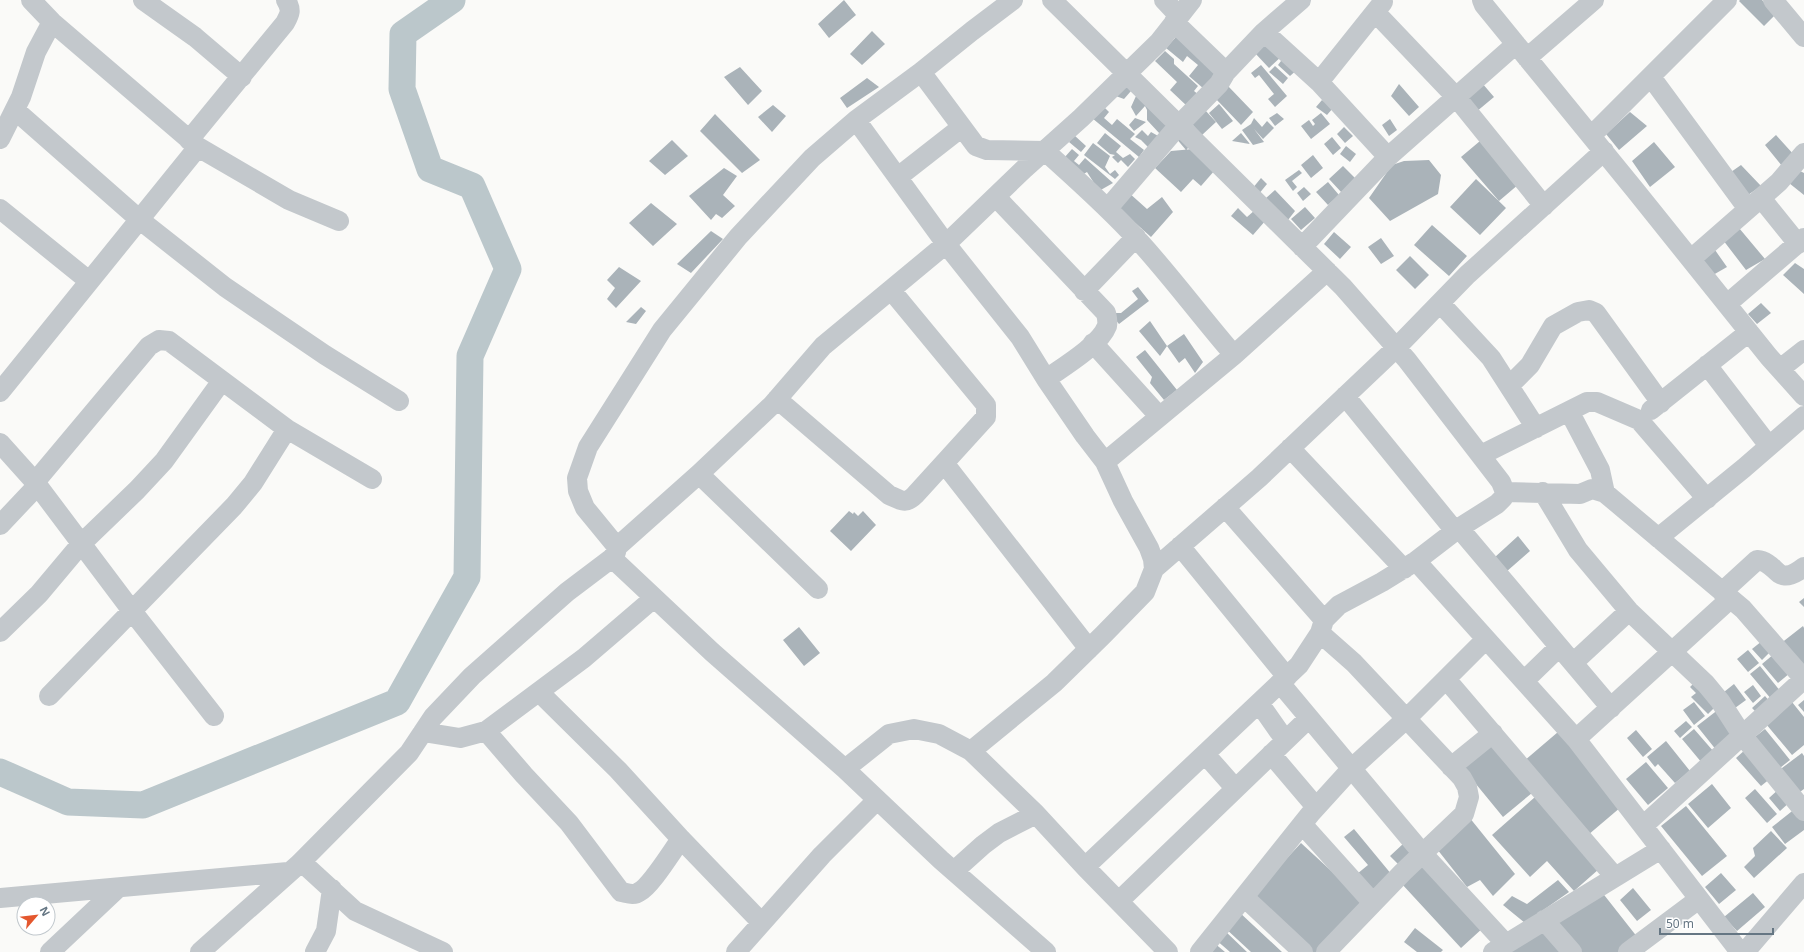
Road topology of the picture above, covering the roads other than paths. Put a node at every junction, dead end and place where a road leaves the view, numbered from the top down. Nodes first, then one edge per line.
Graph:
1 (143, 0) edge
2 (286, 0) edge
3 (1013, 0) edge
4 (1052, 0) edge
5 (1164, 0) edge
6 (1192, 0) edge
7 (1300, 0) edge
8 (1482, 0) edge
9 (1594, 0) edge
10 (1727, 0) edge
11 (1773, 0) edge
12 (36, 2) edge
13 (1381, 4) edge
14 (1177, 19) junction
15 (52, 22) junction
16 (1264, 32) junction
17 (1804, 37) edge
18 (1521, 51) junction
19 (921, 72) junction
20 (1226, 72) junction
21 (1127, 73) junction
22 (242, 77) junction
23 (1651, 77) junction
24 (1319, 82) junction
25 (1456, 97) junction
26 (15, 110) junction
27 (856, 120) junction
28 (1179, 125) junction
29 (962, 127) junction
30 (1, 132) edge
31 (1591, 136) junction
32 (194, 144) junction
33 (1045, 151) junction
34 (1604, 151) junction
35 (1804, 153) edge
36 (1388, 157) junction
37 (898, 177) junction
38 (996, 196) junction
39 (1755, 204) junction
40 (1544, 206) junction
41 (1108, 208) junction
42 (0, 209) edge
43 (140, 220) junction
44 (339, 221) dead end
45 (1136, 238) junction
46 (1801, 241) edge
47 (946, 244) junction
48 (1302, 247) junction
49 (1691, 259) junction
50 (1327, 271) junction
51 (89, 281) junction
52 (891, 290) junction
53 (1084, 291) junction
54 (1440, 303) junction
55 (1727, 304) junction
56 (1749, 332) junction
57 (1093, 343) junction
58 (1396, 348) junction
59 (1804, 350) edge
60 (1234, 355) junction
61 (1707, 365) junction
62 (1780, 369) junction
63 (1046, 379) junction
64 (221, 382) junction
65 (1509, 386) junction
66 (0, 392) edge
67 (1345, 396) junction
68 (1804, 396) edge
69 (777, 399) junction
70 (399, 401) dead end
71 (1660, 403) junction
72 (1569, 411) junction
73 (1159, 416) junction
74 (1804, 416) edge
75 (1640, 420) junction
76 (1536, 428) junction
77 (287, 429) junction
78 (0, 443) edge
79 (1770, 446) junction
80 (1290, 448) junction
81 (1481, 455) junction
82 (1105, 462) junction
83 (944, 463) junction
84 (698, 474) junction
85 (372, 479) dead end
86 (36, 484) junction
87 (1505, 492) junction
88 (1543, 492) junction
89 (1605, 493) junction
90 (1706, 499) junction
91 (1225, 507) junction
92 (0, 525) edge
93 (1457, 530) junction
94 (1658, 538) junction
95 (81, 544) junction
96 (1180, 546) junction
97 (614, 552) junction
98 (1410, 565) junction
99 (1804, 567) edge
100 (1154, 569) junction
101 (818, 589) dead end
102 (1726, 595) junction
103 (654, 598) junction
104 (1629, 611) junction
105 (132, 612) junction
106 (1322, 626) junction
107 (0, 632) edge
108 (1486, 638) junction
109 (1559, 647) junction
110 (1089, 649) junction
111 (1672, 651) junction
112 (1573, 663) junction
113 (1446, 679) junction
114 (1804, 679) edge
115 (1284, 680) junction
116 (1524, 681) junction
117 (539, 692) junction
118 (49, 696) dead end
119 (1259, 703) junction
120 (1611, 708) junction
121 (214, 716) dead end
122 (1309, 718) junction
123 (1406, 719) junction
124 (486, 731) junction
125 (423, 732) junction
126 (1493, 733) junction
127 (1742, 735) junction
128 (1576, 739) junction
129 (1278, 747) junction
130 (971, 751) junction
131 (1205, 754) junction
132 (1451, 767) junction
133 (845, 769) junction
134 (1351, 769) junction
135 (1236, 788) junction
136 (877, 800) junction
137 (1316, 807) junction
138 (1804, 812) edge
139 (1036, 814) junction
140 (1302, 824) junction
141 (1643, 826) junction
142 (681, 838) junction
143 (1661, 849) junction
144 (1423, 854) junction
145 (1085, 867) junction
146 (294, 868) junction
147 (954, 871) junction
148 (1615, 877) junction
149 (1804, 883) edge
150 (118, 888) junction
151 (332, 890) junction
152 (1244, 897) junction
153 (0, 898) edge
154 (1699, 899) junction
155 (1119, 901) junction
156 (1373, 903) junction
157 (1544, 920) junction
158 (761, 922) junction
159 (1499, 948) edge
160 (50, 952) edge
161 (200, 952) edge
162 (315, 952) edge
163 (443, 952) edge
164 (736, 952) edge
165 (1046, 952) edge
166 (1168, 952) edge
167 (1200, 952) edge
168 (1303, 952) edge
169 (1326, 952) edge
170 (1572, 952) edge
171 (1628, 952) edge
172 (1740, 952) edge
173 (1745, 952) edge

1 - 22 street
2 - 22 street
3 - 19 street
4 - 21 street
5 - 14 street
6 - 14 street
7 - 16 street
8 - 18 street
9 - 18 street
10 - 23 street
11 - 17 street
12 - 15 street
13 - 24 street
13 - 25 street
14 - 20 street
14 - 21 street
15 - 26 street
15 - 32 street
16 - 20 street
16 - 24 street
18 - 25 street
18 - 31 street
19 - 27 street
19 - 29 street
20 - 28 street
21 - 28 street
21 - 33 street
22 - 32 street
23 - 31 street
23 - 39 street
24 - 36 street
25 - 36 street
25 - 40 street
26 - 30 street
26 - 43 street
27 - 37 street
27 - 97 street
28 - 41 street
28 - 48 street
29 - 33 street
29 - 37 street
31 - 34 street
32 - 43 street
32 - 44 street
33 - 38 street
33 - 41 street
34 - 40 street
34 - 49 street
35 - 39 street
36 - 48 street
37 - 47 street
38 - 47 street
38 - 53 street
39 - 46 street
39 - 49 street
40 - 54 street
41 - 45 street
42 - 51 street
43 - 51 street
43 - 70 street
45 - 53 street
45 - 60 street
46 - 55 street
47 - 52 street
47 - 63 street
48 - 50 street
49 - 55 street
50 - 58 street
50 - 60 street
51 - 66 street
52 - 69 street
52 - 83 street
53 - 57 street
54 - 58 street
54 - 65 street
55 - 56 street
56 - 61 street
56 - 62 street
57 - 63 street
57 - 73 street
58 - 67 street
58 - 81 street
59 - 62 street
60 - 73 street
61 - 71 street
61 - 79 street
62 - 68 street
63 - 82 street
64 - 77 street
64 - 86 street
64 - 95 street
65 - 71 street
65 - 76 street
67 - 80 street
67 - 93 street
69 - 83 street
69 - 84 street
71 - 75 street
72 - 75 street
72 - 76 street
72 - 89 street
73 - 82 street
74 - 79 street
75 - 90 street
76 - 81 street
77 - 85 street
77 - 105 street
78 - 86 street
79 - 90 street
80 - 91 street
80 - 98 street
81 - 87 street
82 - 100 street
83 - 110 street
84 - 97 street
84 - 101 street
86 - 92 street
86 - 95 street
87 - 88 street
87 - 93 street
88 - 89 street
88 - 104 street
89 - 94 street
90 - 94 street
91 - 96 street
91 - 106 street
93 - 98 street
93 - 109 street
94 - 102 street
95 - 105 street
95 - 107 street
96 - 100 street
96 - 115 street
97 - 103 street
97 - 125 street
98 - 106 street
98 - 108 street
99 - 102 street
100 - 110 street
102 - 111 street
102 - 114 street
103 - 117 street
103 - 133 street
104 - 111 street
104 - 112 street
105 - 118 street
105 - 121 street
106 - 115 street
106 - 123 street
108 - 113 street
108 - 116 street
109 - 112 street
109 - 116 street
110 - 130 street
111 - 120 street
111 - 127 street
112 - 120 street
113 - 123 street
113 - 126 street
114 - 127 street
115 - 119 street
115 - 122 street
116 - 128 street
117 - 124 street
117 - 142 street
119 - 129 street
119 - 131 street
120 - 128 street
122 - 129 street
122 - 134 street
123 - 132 street
123 - 134 street
124 - 125 street
124 - 142 street
125 - 146 street
126 - 132 street
126 - 148 street
127 - 138 street
127 - 141 street
128 - 141 street
129 - 135 street
129 - 137 street
130 - 133 street
130 - 139 street
131 - 135 street
131 - 145 street
132 - 144 street
133 - 136 street
134 - 137 street
134 - 144 street
135 - 155 street
136 - 147 street
136 - 158 street
137 - 140 street
139 - 145 street
139 - 147 street
140 - 152 street
140 - 156 street
141 - 143 street
142 - 158 street
143 - 148 street
143 - 154 street
144 - 156 street
144 - 159 street
145 - 155 street
146 - 150 street
146 - 151 street
146 - 161 street
147 - 165 street
148 - 157 street
149 - 173 street
150 - 153 street
150 - 160 street
151 - 162 street
151 - 163 street
152 - 167 street
152 - 168 street
154 - 171 street
154 - 172 street
155 - 166 street
156 - 169 street
157 - 159 street
157 - 170 street
158 - 164 street

